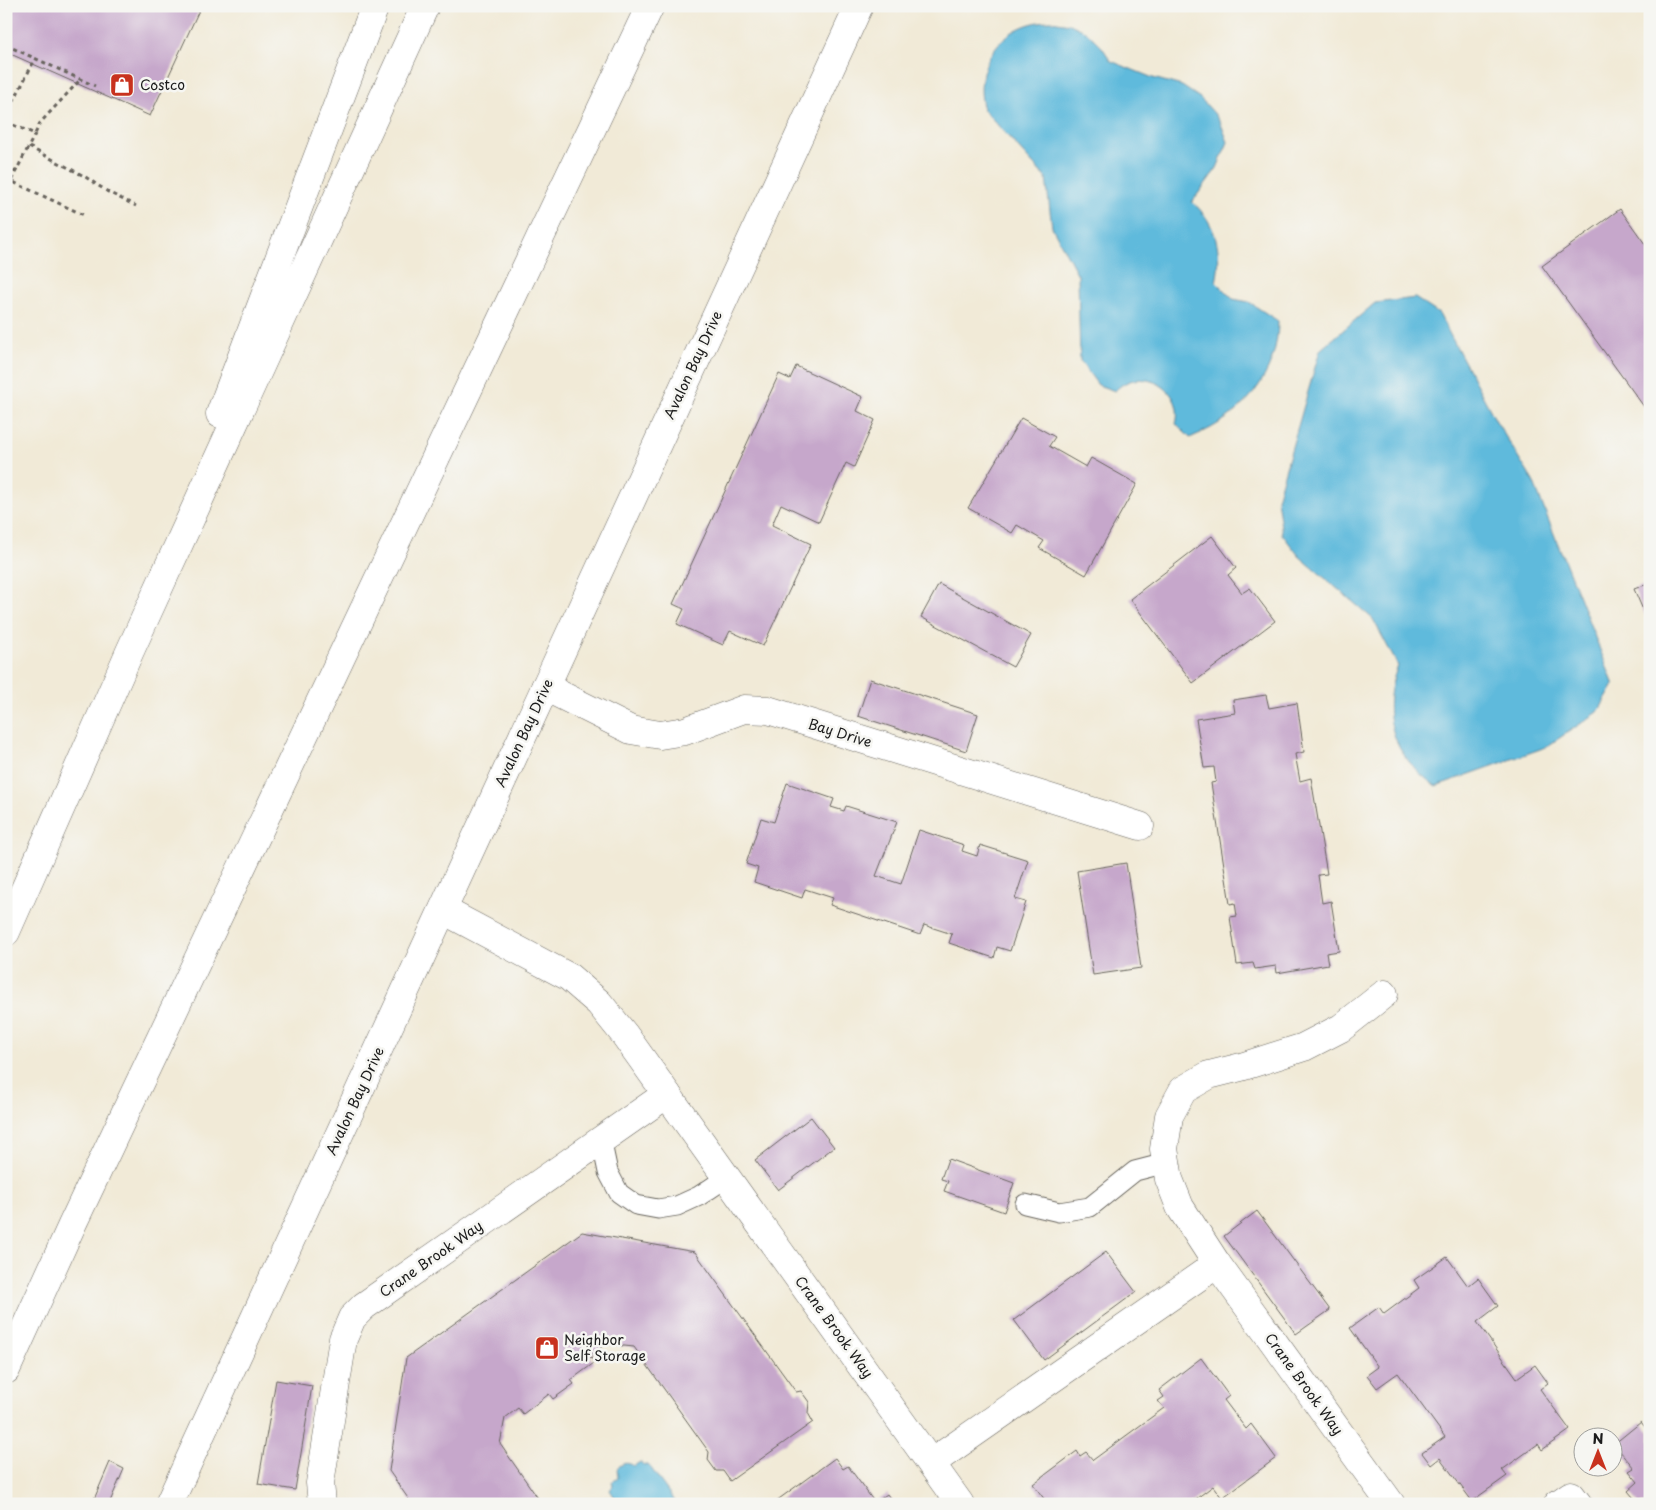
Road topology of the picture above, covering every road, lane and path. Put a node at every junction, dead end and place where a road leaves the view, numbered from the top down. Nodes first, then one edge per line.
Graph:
1 (375, 6) edge
2 (425, 6) edge
3 (650, 6) edge
4 (859, 6) edge
5 (6, 45) edge
6 (36, 59) junction
7 (80, 80) junction
8 (95, 86) dead end
9 (6, 116) edge
10 (6, 122) edge
11 (35, 134) junction
12 (28, 147) junction
13 (6, 168) edge
14 (16, 172) junction
15 (136, 206) dead end
16 (86, 216) dead end
17 (130, 651) junction
18 (545, 687) junction
19 (1140, 826) dead end
20 (442, 910) junction
21 (6, 932) edge
22 (1384, 994) dead end
23 (667, 1094) junction
24 (601, 1140) junction
25 (1166, 1163) junction
26 (726, 1178) junction
27 (1025, 1204) dead end
28 (1218, 1264) junction
29 (6, 1370) edge
30 (931, 1463) junction
31 (170, 1504) edge
32 (322, 1504) edge
33 (960, 1504) edge
34 (1391, 1504) edge
35 (1558, 1504) edge
36 (1578, 1504) edge

1 - 17 main road
2 - 17 main road
3 - 29 main road
4 - 18 main road, Avalon Bay Drive
5 - 6 path
6 - 7 path
6 - 9 path
7 - 8 path
7 - 11 path
10 - 11 path
11 - 12 path
12 - 14 path
12 - 15 path
13 - 14 path
14 - 16 path
17 - 21 main road
18 - 19 main road, Bay Drive
18 - 20 main road, Avalon Bay Drive
20 - 23 main road, Crane Brook Way
20 - 31 main road, Avalon Bay Drive
22 - 25 main road, Crane Brook Way
23 - 24 main road, Crane Brook Way
23 - 26 main road, Crane Brook Way
24 - 26 lane
24 - 32 main road, Crane Brook Way
25 - 27 lane
25 - 28 main road, Crane Brook Way
26 - 30 main road, Crane Brook Way
28 - 30 main road
28 - 34 main road, Crane Brook Way
30 - 33 main road, Crane Brook Way
35 - 36 main road

